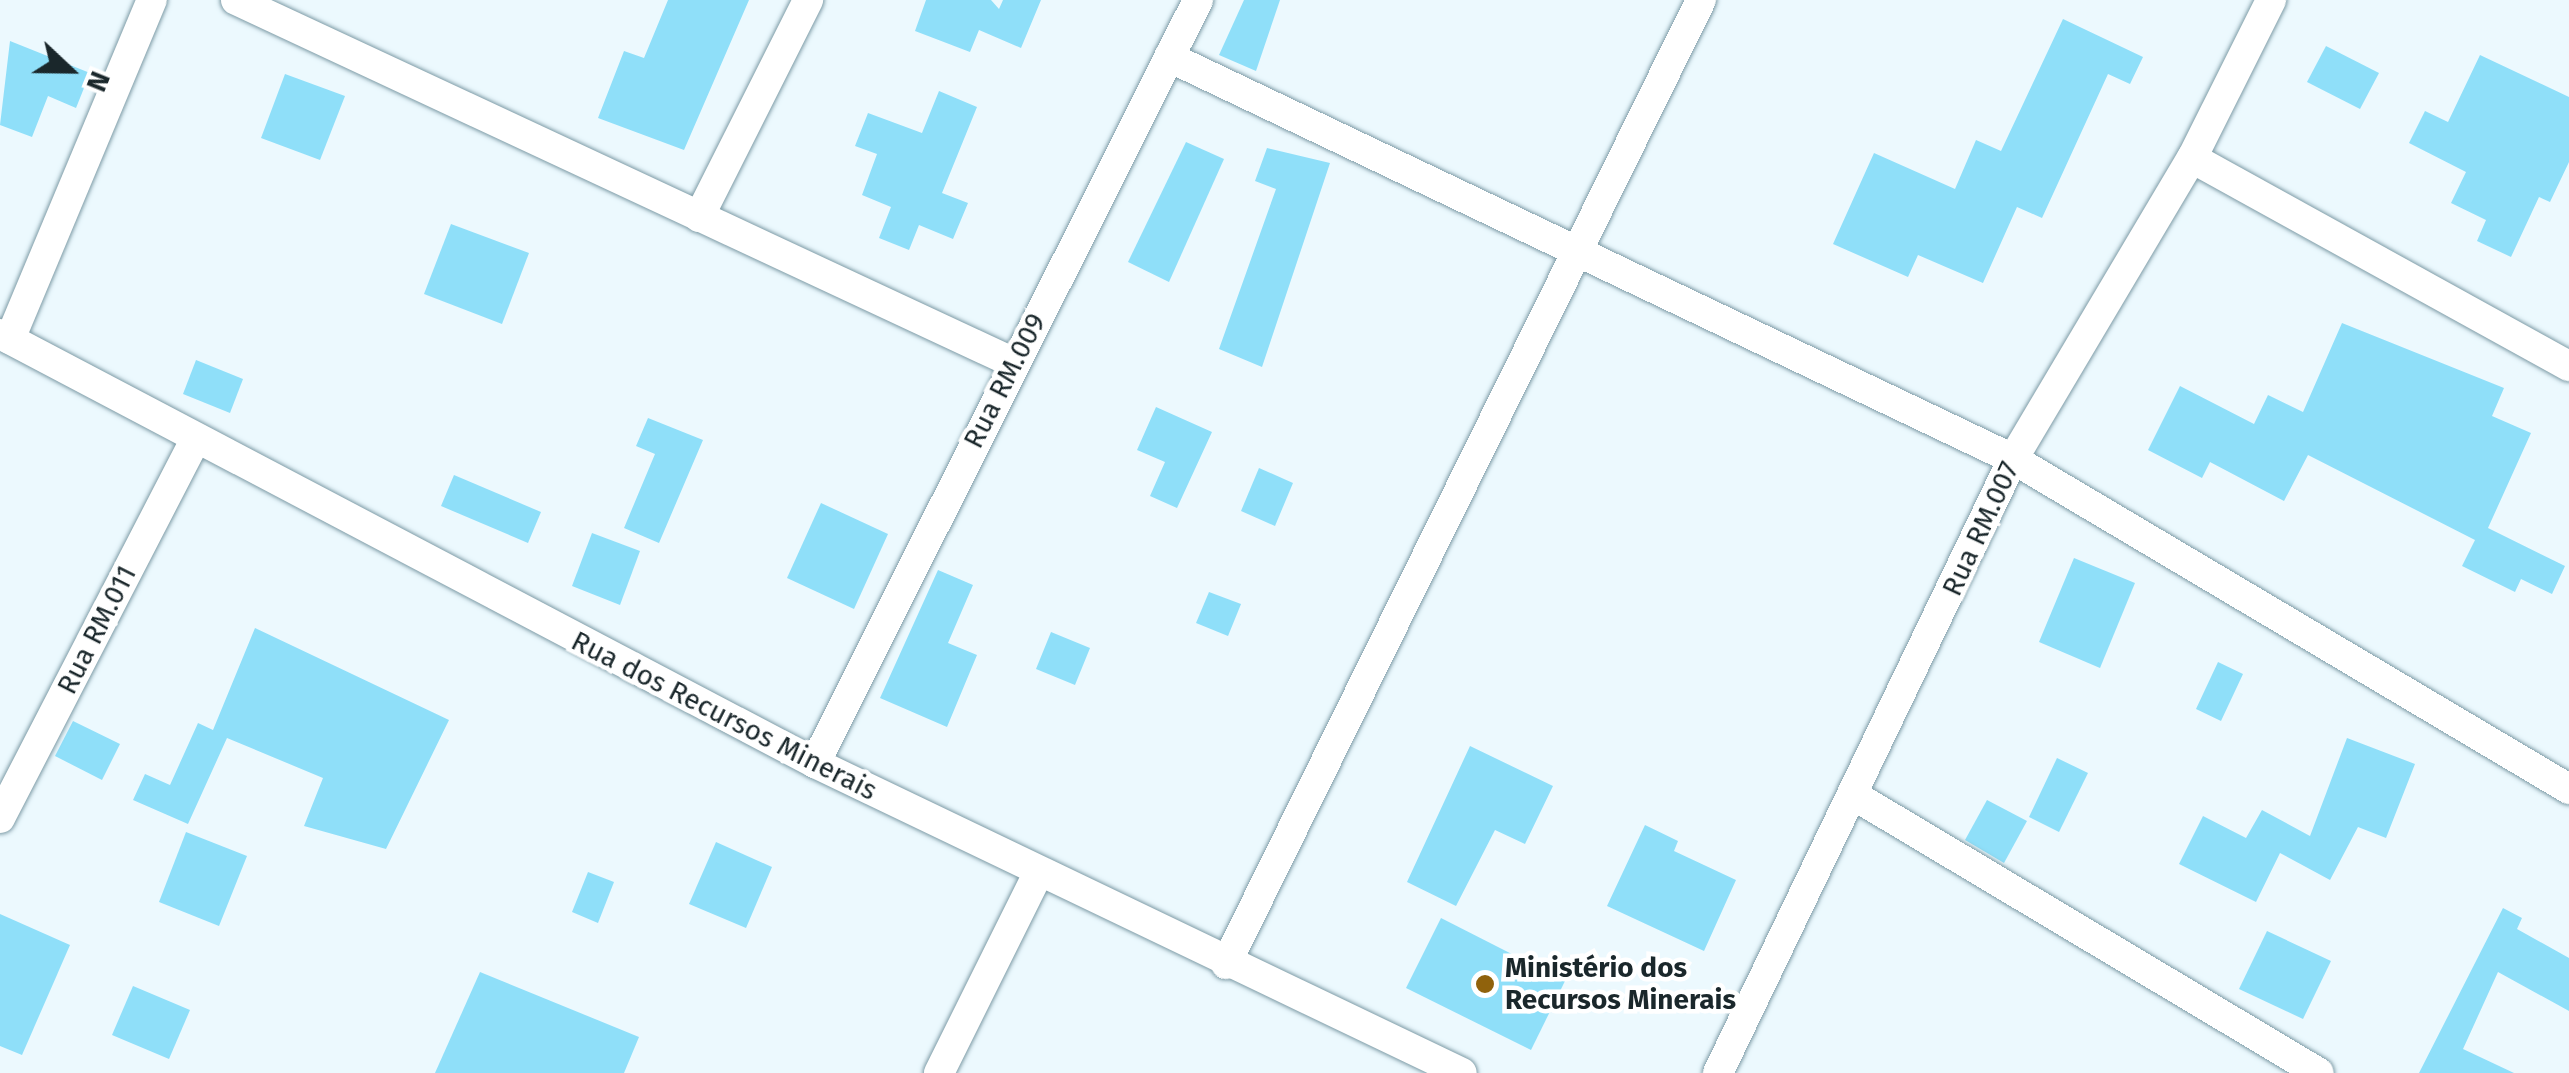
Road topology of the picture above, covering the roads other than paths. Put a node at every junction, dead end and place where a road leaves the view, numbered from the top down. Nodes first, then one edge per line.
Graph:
1 (152, 0) edge
2 (236, 0) edge
3 (808, 0) edge
4 (1198, 0) edge
5 (1702, 0) edge
6 (2271, 0) edge
7 (1169, 58) junction
8 (2192, 158) junction
9 (699, 216) junction
10 (1575, 248) junction
11 (5, 336) edge
12 (1014, 362) junction
13 (2569, 366) edge
14 (194, 442) junction
15 (2014, 459) junction
16 (815, 763) junction
17 (2569, 790) edge
18 (1855, 796) junction
19 (0, 818) edge
20 (1038, 874) junction
21 (1226, 964) junction
22 (938, 1073) edge
23 (1462, 1073) edge
24 (1718, 1073) edge
25 (2319, 1073) edge

1 - 11 street
2 - 9 street
3 - 9 street
4 - 7 street, Rua RM.009
5 - 10 street
6 - 8 street, Rua RM.007
7 - 10 street
7 - 12 street, Rua RM.009
8 - 13 street
8 - 15 street, Rua RM.007
9 - 12 street
10 - 15 street
10 - 21 street
11 - 14 street, Rua dos Recursos Minerais
12 - 16 street, Rua RM.009
14 - 16 street, Rua dos Recursos Minerais
14 - 19 street, Rua RM.011
15 - 17 street
15 - 18 street, Rua RM.007
16 - 20 street, Rua dos Recursos Minerais
18 - 24 street, Rua RM.007
18 - 25 street
20 - 21 street, Rua dos Recursos Minerais
20 - 22 street
21 - 23 street, Rua dos Recursos Minerais

